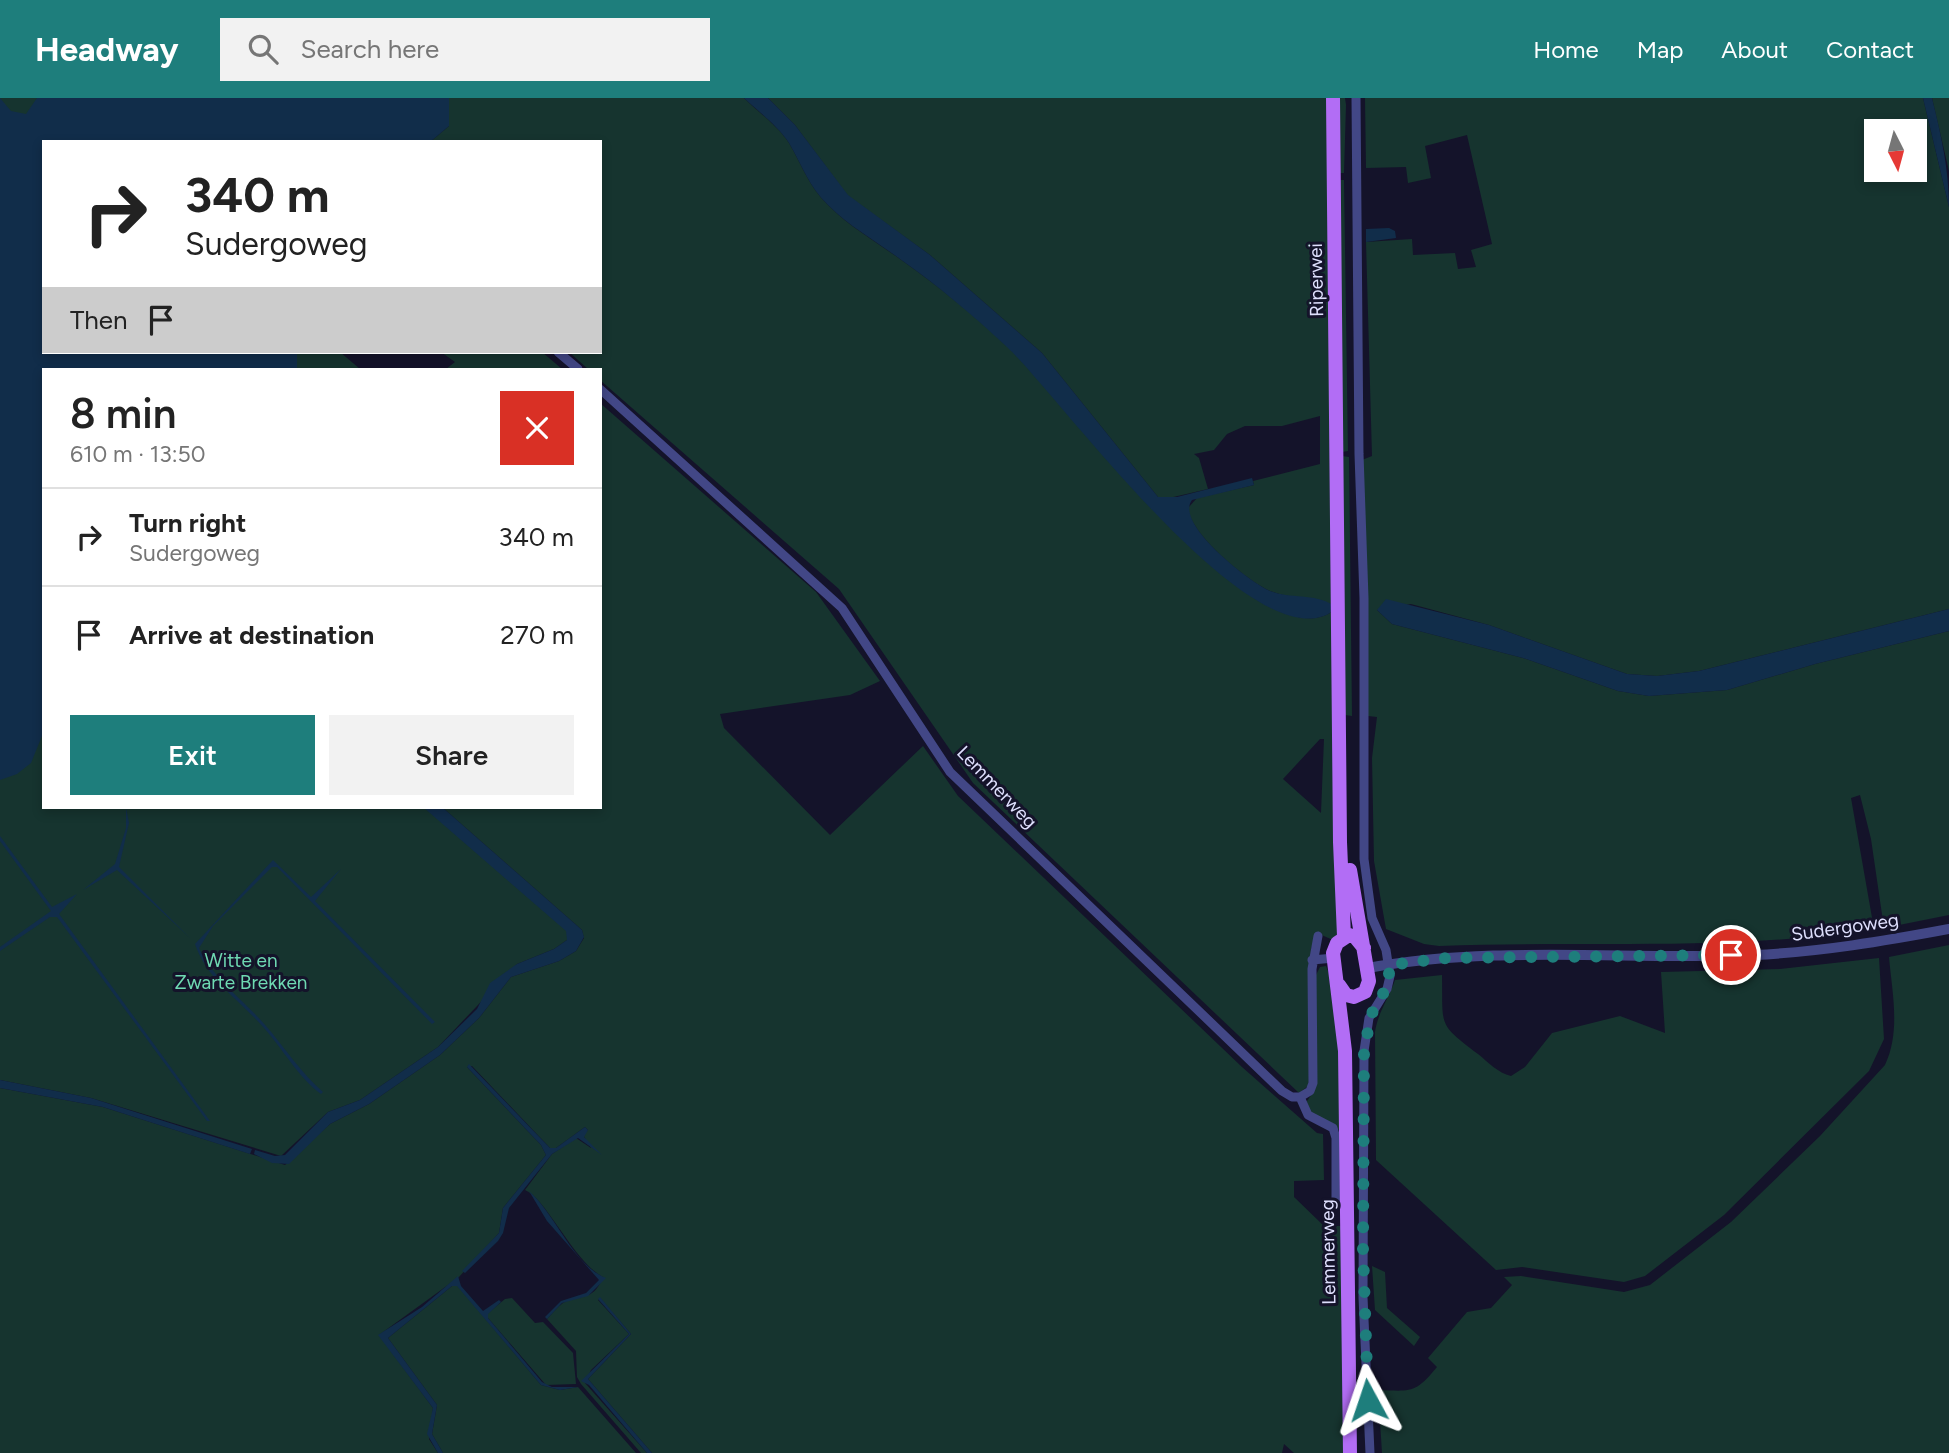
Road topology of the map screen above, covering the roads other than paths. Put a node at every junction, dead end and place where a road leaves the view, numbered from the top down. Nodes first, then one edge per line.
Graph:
1 (1333, 98) edge
2 (1356, 98) edge
3 (560, 354) edge
4 (577, 368) edge
5 (602, 392) edge
6 (1343, 836) junction
7 (1949, 929) edge
8 (1318, 936) dead end
9 (1344, 936) junction
10 (1364, 948) junction
11 (1334, 958) junction
12 (1312, 960) junction
13 (1389, 965) junction
14 (1368, 968) junction
15 (1338, 984) junction
16 (1356, 997) junction
17 (1345, 1051) junction
18 (1300, 1097) junction
19 (1336, 1206) dead end
20 (1350, 1453) edge
21 (1370, 1453) edge

1 - 6 main road, Riperwei
2 - 13 street
3 - 4 street
5 - 18 street, Lemmerweg
6 - 9 main road
6 - 10 main road
7 - 13 street, Sudergoweg
8 - 12 street
9 - 10 main road
9 - 11 main road
10 - 14 main road
11 - 12 street
11 - 15 main road, Lemmerweg
12 - 18 street
13 - 14 street, Sudergoweg
13 - 21 street, Lemmerweg
14 - 16 main road, Lemmerweg
15 - 16 main road
15 - 17 main road, Lemmerweg
16 - 17 main road, Lemmerweg
17 - 20 main road, Lemmerweg
18 - 19 street, Lemmerweg

